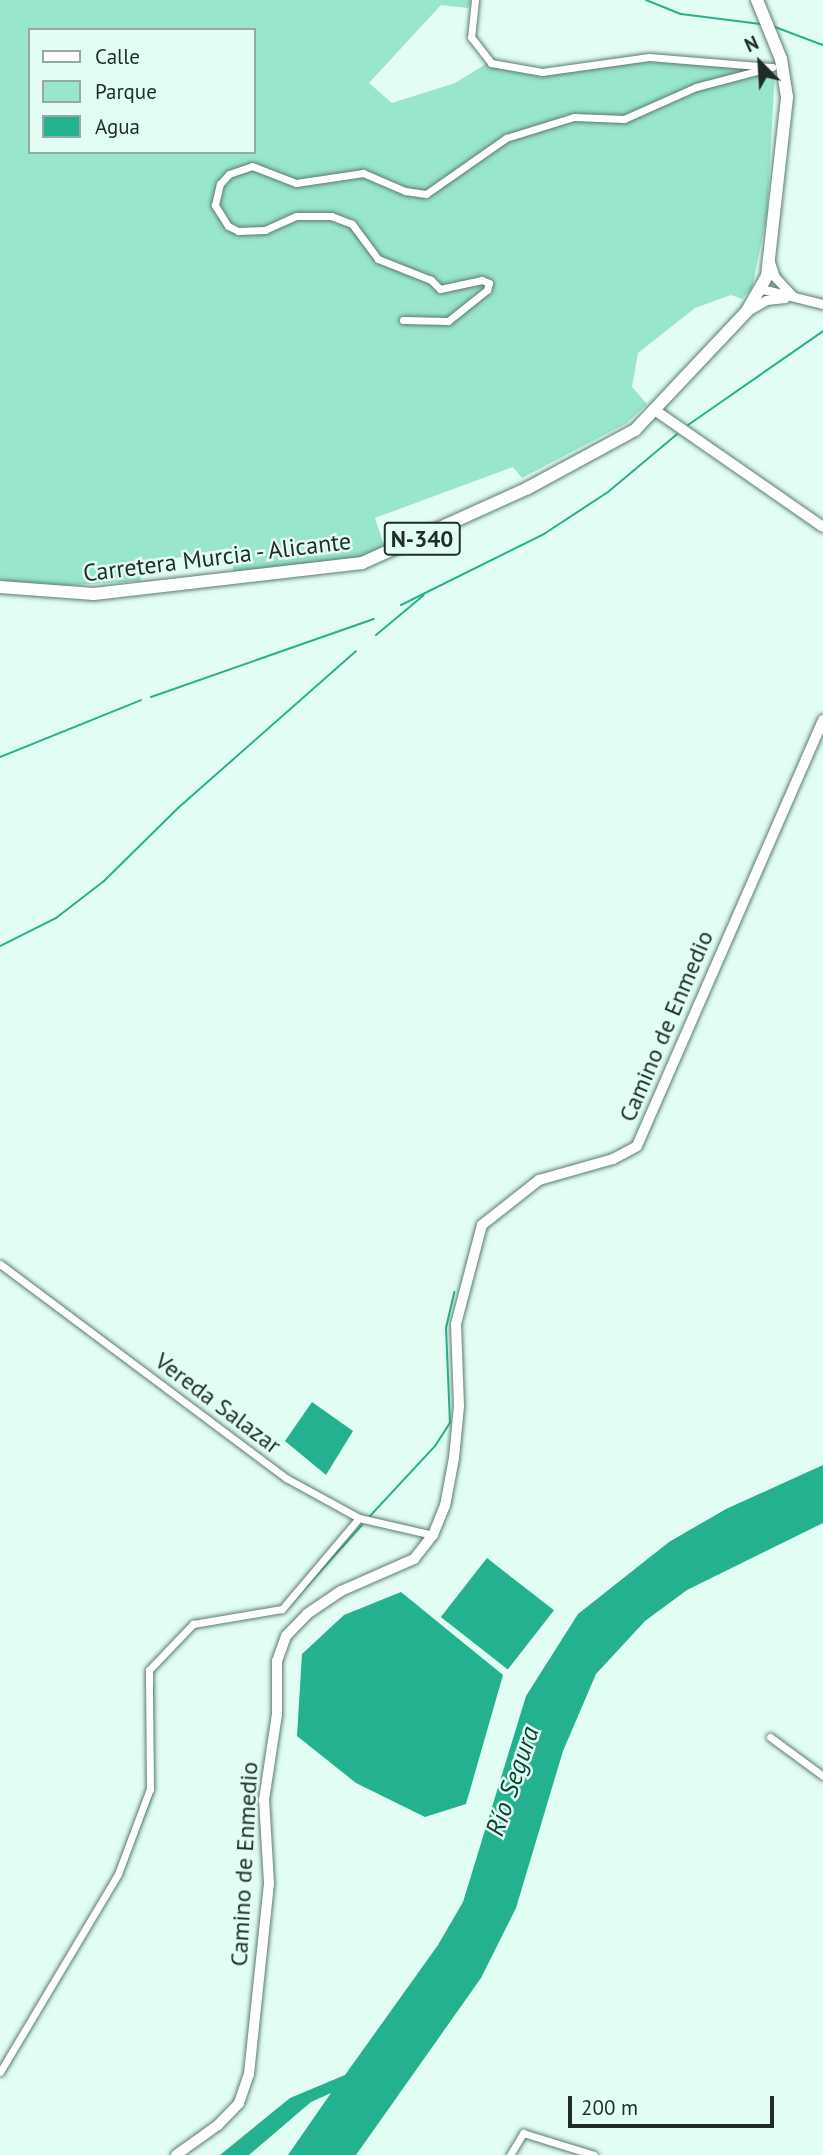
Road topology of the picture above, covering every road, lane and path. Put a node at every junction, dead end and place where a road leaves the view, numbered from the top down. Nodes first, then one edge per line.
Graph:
1 (475, 0) edge
2 (757, 0) edge
3 (778, 68) junction
4 (770, 259) junction
5 (762, 289) junction
6 (794, 297) junction
7 (823, 304) edge
8 (747, 311) junction
9 (403, 320) dead end
10 (656, 411) junction
11 (823, 527) edge
12 (0, 587) edge
13 (823, 720) edge
14 (0, 1264) edge
15 (359, 1518) junction
16 (433, 1535) junction
17 (770, 1737) dead end
18 (823, 1776) edge
19 (0, 2072) edge
20 (176, 2155) edge
21 (510, 2155) edge
22 (594, 2155) edge

1 - 3 street
2 - 3 highway, Carretera Murcia - Alicante / N-340
3 - 4 highway, Carretera Murcia - Alicante / N-340
3 - 9 street
4 - 5 highway, Carretera Murcia - Alicante / N-340
4 - 6 street
5 - 6 street
5 - 8 highway, Carretera Murcia - Alicante / N-340
6 - 7 street
6 - 8 street
8 - 10 highway, Carretera Murcia - Alicante / N-340
10 - 11 main road
10 - 12 highway, Carretera Murcia - Alicante / N-340
13 - 16 main road, Camino de Enmedio
14 - 15 street, Vereda Salazar
15 - 16 street, Vereda Salazar
15 - 19 street
16 - 20 main road, Camino de Enmedio
17 - 18 street
21 - 22 street

